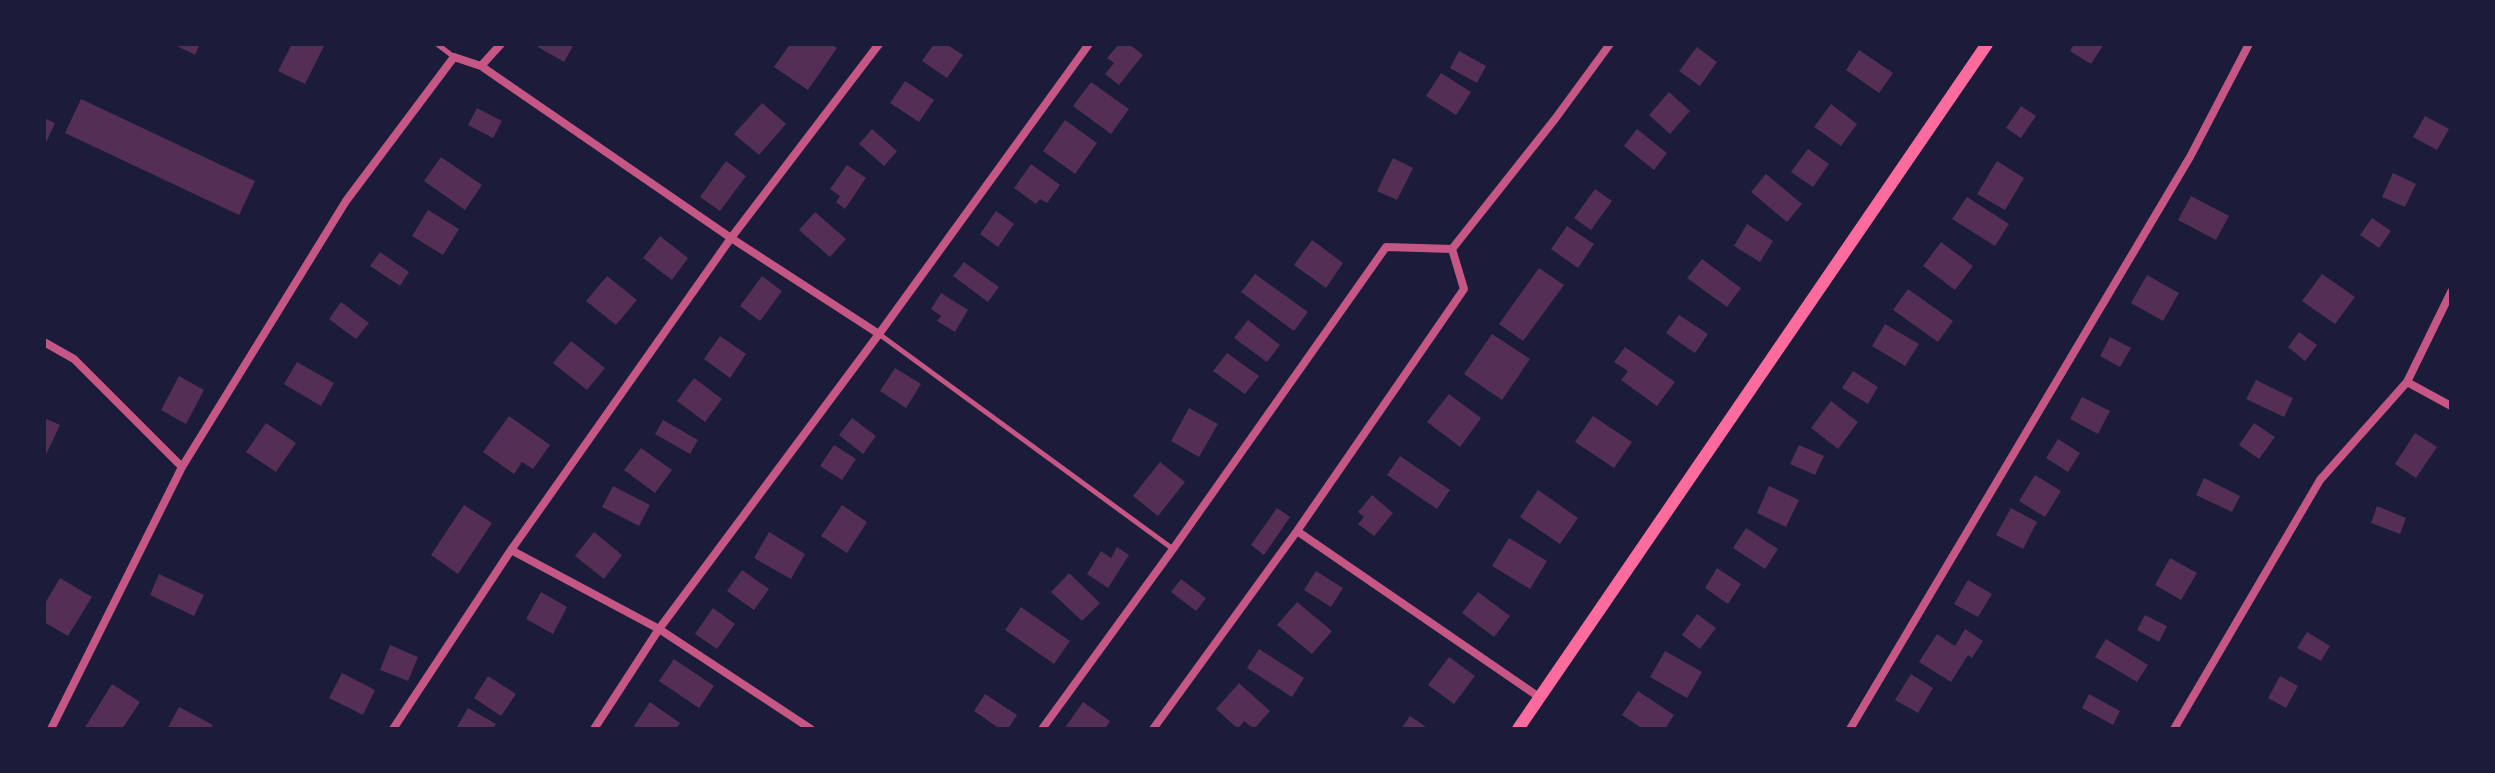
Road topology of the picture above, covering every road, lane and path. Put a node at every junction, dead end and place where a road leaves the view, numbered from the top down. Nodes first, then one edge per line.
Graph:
1 (437, 44) edge
2 (501, 44) edge
3 (879, 44) edge
4 (1089, 44) edge
5 (1610, 44) edge
6 (1987, 44) edge
7 (2249, 44) edge
8 (454, 57) junction
9 (481, 66) junction
10 (731, 238) junction
11 (1452, 249) junction
12 (2451, 292) edge
13 (879, 334) junction
14 (44, 342) edge
15 (2407, 382) junction
16 (2451, 406) edge
17 (182, 467) junction
18 (1297, 531) junction
19 (1173, 549) junction
20 (511, 550) junction
21 (659, 629) junction
22 (1539, 697) junction
23 (1522, 727) edge
24 (51, 729) edge
25 (393, 729) edge
26 (594, 729) edge
27 (811, 729) edge
28 (1042, 729) edge
29 (1153, 729) edge
30 (1850, 729) edge
31 (2174, 729) edge

1 - 8 lane
2 - 9 street
3 - 10 street
4 - 13 street
5 - 11 street
6 - 22 main road
7 - 30 street
8 - 9 street
8 - 17 street
9 - 10 street
10 - 13 street
10 - 20 street
11 - 18 street
11 - 19 street
12 - 15 street
13 - 19 lane
13 - 21 street
14 - 17 street
15 - 16 street
15 - 31 street
17 - 24 street
18 - 22 street
18 - 29 street
19 - 28 street
20 - 21 street
20 - 25 street
21 - 26 street
21 - 27 street
22 - 23 main road

